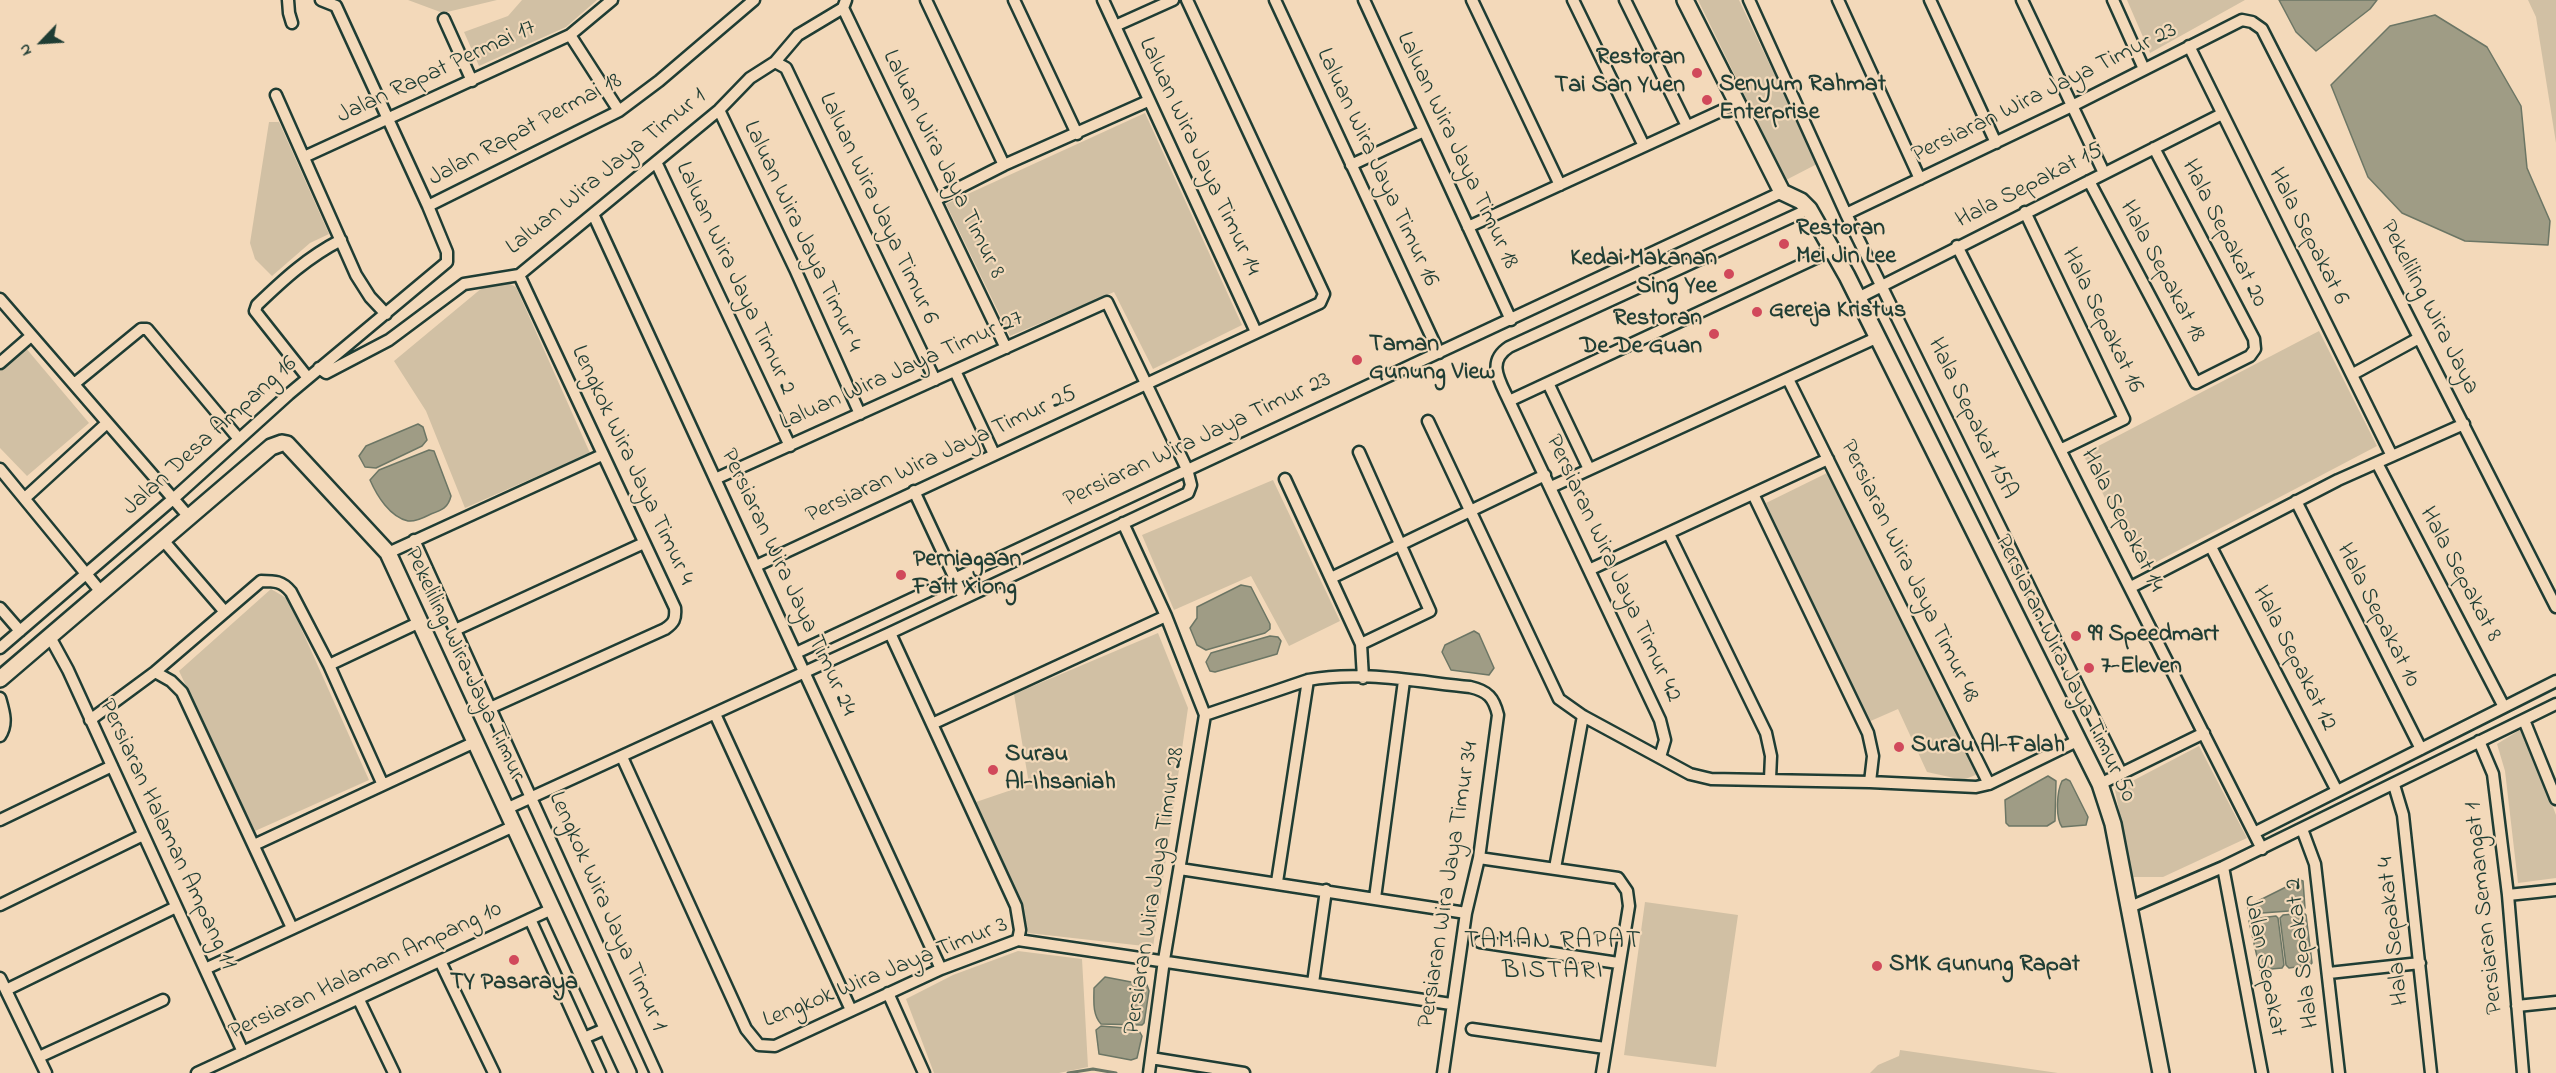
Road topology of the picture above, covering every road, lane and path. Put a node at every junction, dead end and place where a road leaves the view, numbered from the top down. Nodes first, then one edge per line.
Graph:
1 (288, 0) edge
2 (321, 0) edge
3 (612, 0) edge
4 (754, 0) edge
5 (926, 0) edge
6 (1014, 0) edge
7 (1103, 0) edge
8 (1173, 0) edge
9 (1187, 0) edge
10 (1275, 0) edge
11 (1364, 0) edge
12 (1472, 0) edge
13 (1573, 0) edge
14 (1625, 0) edge
15 (1685, 0) edge
16 (1749, 0) edge
17 (1838, 0) edge
18 (1930, 0) edge
19 (2022, 0) edge
20 (2113, 0) edge
21 (844, 4) edge
22 (444, 19) dead end
23 (292, 23) dead end
24 (1115, 26) junction
25 (2262, 29) joint
26 (570, 35) junction
27 (2189, 46) junction
28 (775, 62) junction
29 (2144, 69) junction
30 (472, 81) junction
31 (276, 95) dead end
32 (1148, 101) junction
33 (1736, 104) junction
34 (2072, 106) junction
35 (719, 110) junction
36 (619, 111) junction
37 (2222, 114) junction
38 (388, 119) junction
39 (1687, 126) junction
40 (1424, 131) junction
41 (1077, 134) junction
42 (1996, 142) junction
43 (1644, 146) junction
44 (2154, 148) junction
45 (304, 157) junction
46 (656, 162) junction
47 (1004, 165) junction
48 (1351, 165) junction
49 (2103, 173) junction
50 (1920, 180) junction
51 (2089, 181) junction
52 (1560, 185) junction
53 (1782, 192) junction
54 (935, 200) junction
55 (428, 206) junction
56 (1809, 209) junction
57 (2025, 212) junction
58 (593, 214) junction
59 (1846, 214) junction
60 (1468, 227) junction
61 (341, 240) junction
62 (1957, 246) junction
63 (1833, 250) junction
64 (519, 274) junction
65 (1881, 285) junction
66 (1858, 298) junction
67 (0, 299) edge
68 (386, 314) junction
69 (1511, 320) junction
70 (1256, 332) junction
71 (31, 336) junction
72 (1876, 338) junction
73 (2419, 338) junction
74 (1006, 348) junction
75 (1439, 353) junction
76 (0, 363) edge
77 (319, 368) junction
78 (955, 371) junction
79 (2353, 374) junction
80 (308, 378) junction
81 (1788, 379) junction
82 (935, 380) junction
83 (1548, 383) junction
84 (2196, 383) joint
85 (74, 384) junction
86 (1146, 385) junction
87 (1509, 401) junction
88 (860, 414) junction
89 (1428, 421) dead end
90 (107, 423) junction
91 (2464, 424) junction
92 (239, 439) junction
93 (790, 446) junction
94 (2062, 449) junction
95 (2390, 451) junction
96 (1359, 452) dead end
97 (994, 454) junction
98 (602, 455) junction
99 (1828, 459) junction
100 (2377, 463) junction
101 (0, 469) edge
102 (1187, 469) junction
103 (1589, 469) junction
104 (1545, 475) junction
105 (715, 479) junction
106 (1285, 479) dead end
107 (1551, 487) junction
108 (914, 491) junction
109 (1753, 494) junction
110 (26, 498) junction
111 (173, 499) junction
112 (2296, 501) junction
113 (1470, 510) junction
114 (189, 517) junction
115 (1123, 523) junction
116 (1669, 534) junction
117 (162, 539) junction
118 (414, 540) junction
119 (644, 543) junction
120 (1400, 544) junction
121 (2211, 547) junction
122 (388, 553) junction
123 (756, 566) junction
124 (1591, 569) junction
125 (88, 574) junction
126 (954, 578) junction
127 (1331, 578) junction
128 (2131, 587) junction
129 (100, 592) junction
130 (964, 598) junction
131 (2556, 607) edge
132 (0, 608) edge
133 (225, 612) junction
134 (1166, 616) junction
135 (420, 622) junction
136 (455, 630) junction
137 (20, 631) junction
138 (890, 633) junction
139 (50, 637) junction
140 (1361, 644) junction
141 (0, 648) edge
142 (796, 653) junction
143 (329, 665) junction
144 (155, 672) junction
145 (806, 672) junction
146 (1363, 678) junction
147 (0, 679) edge
148 (1308, 680) junction
149 (1404, 681) junction
150 (2556, 681) edge
151 (0, 698) edge
152 (2556, 704) edge
153 (2504, 707) junction
154 (490, 708) junction
155 (715, 714) junction
156 (1205, 715) junction
157 (1582, 716) junction
158 (90, 720) junction
159 (2524, 720) junction
160 (932, 724) junction
161 (2204, 733) junction
162 (0, 736) edge
163 (475, 741) junction
164 (2078, 741) junction
165 (2479, 741) junction
166 (2421, 749) junction
167 (622, 757) junction
168 (1660, 757) junction
169 (111, 766) junction
170 (2121, 773) junction
171 (1770, 779) junction
172 (1870, 782) junction
173 (1989, 784) junction
174 (2100, 784) junction
175 (383, 785) junction
176 (2394, 785) junction
177 (2337, 791) junction
178 (532, 799) junction
179 (2556, 799) edge
180 (506, 809) junction
181 (0, 820) edge
182 (514, 826) junction
183 (2302, 830) junction
184 (2254, 833) junction
185 (143, 835) junction
186 (254, 845) junction
187 (2262, 849) junction
188 (1479, 858) junction
189 (2223, 867) junction
190 (1555, 868) junction
191 (1180, 869) junction
192 (1277, 882) junction
193 (1326, 890) junction
194 (2556, 890) edge
195 (2508, 895) junction
196 (1375, 898) junction
197 (0, 905) edge
198 (176, 907) junction
199 (2130, 907) junction
200 (552, 909) junction
201 (1466, 913) junction
202 (530, 919) junction
203 (292, 928) junction
204 (1018, 940) junction
205 (1480, 942) dead end
206 (1164, 960) junction
207 (440, 961) junction
208 (1618, 963) junction
209 (2420, 963) junction
210 (205, 969) junction
211 (942, 969) junction
212 (2329, 973) junction
213 (0, 978) edge
214 (1313, 983) junction
215 (6, 990) junction
216 (888, 993) junction
217 (163, 1000) dead end
218 (359, 1000) junction
219 (2556, 1002) edge
220 (1451, 1004) junction
221 (2517, 1006) junction
222 (851, 1010) junction
223 (607, 1028) junction
224 (1472, 1029) dead end
225 (584, 1038) junction
226 (1605, 1048) junction
227 (243, 1052) junction
228 (39, 1057) junction
229 (1151, 1058) junction
230 (46, 1073) edge
231 (197, 1073) edge
232 (394, 1073) edge
233 (494, 1073) edge
234 (600, 1073) edge
235 (627, 1073) edge
236 (656, 1073) edge
237 (924, 1073) edge
238 (1149, 1073) edge
239 (1244, 1073) edge
240 (1443, 1073) edge
241 (1602, 1073) edge
242 (2161, 1073) edge
243 (2262, 1073) edge
244 (2339, 1073) edge
245 (2431, 1073) edge
246 (2523, 1073) edge

1 - 23 street
2 - 38 street
3 - 26 street, Jalan Rapat Permai 17
4 - 36 street, Jalan Rapat Permai 18
5 - 47 street
6 - 41 street
7 - 24 street, Laluan Wira Jaya Timur 14
8 - 24 street
9 - 70 street, Persiaran Wira Jaya Timur 25
10 - 48 street, Laluan Wira Jaya Timur 16
11 - 40 street, Laluan Wira Jaya Timur 18
12 - 52 street
13 - 43 street
14 - 39 street
15 - 33 street
16 - 59 street, Hala Sepakat 15A
17 - 50 street
18 - 42 street
19 - 34 street
20 - 29 street
21 - 28 street, Laluan Wira Jaya Timur 1
21 - 54 street, Laluan Wira Jaya Timur 8
22 - 30 street
24 - 32 street, Laluan Wira Jaya Timur 14
25 - 27 street, Persiaran Wira Jaya Timur 23
25 - 73 street, Pekeliling Wira Jaya
26 - 30 street, Jalan Rapat Permai 17
26 - 36 street
27 - 29 street, Persiaran Wira Jaya Timur 23
27 - 37 street, Hala Sepakat 6
28 - 35 street, Laluan Wira Jaya Timur 1
28 - 82 street, Laluan Wira Jaya Timur 6
29 - 34 street, Persiaran Wira Jaya Timur 23
30 - 38 street, Jalan Rapat Permai 17
31 - 45 street
32 - 41 street
32 - 70 street, Laluan Wira Jaya Timur 14
33 - 39 street
33 - 53 street
34 - 42 street, Persiaran Wira Jaya Timur 23
34 - 49 street
35 - 46 street, Laluan Wira Jaya Timur 1
35 - 88 street, Laluan Wira Jaya Timur 4
36 - 55 street, Jalan Rapat Permai 18
37 - 44 street, Hala Sepakat 15
37 - 79 street, Hala Sepakat 6
38 - 45 street, Jalan Rapat Permai 17
38 - 55 street
39 - 43 street
40 - 48 street
40 - 60 street, Laluan Wira Jaya Timur 18
41 - 47 street
42 - 50 street, Persiaran Wira Jaya Timur 23
43 - 52 street
44 - 49 street, Hala Sepakat 15
44 - 84 street, Hala Sepakat 20
45 - 61 street
46 - 58 street, Laluan Wira Jaya Timur 1
46 - 93 street, Laluan Wira Jaya Timur 2
47 - 54 street
48 - 75 street, Laluan Wira Jaya Timur 16
49 - 51 street, Hala Sepakat 15
50 - 59 street, Persiaran Wira Jaya Timur 23
51 - 57 street, Hala Sepakat 15
51 - 84 street, Hala Sepakat 18
52 - 60 street
53 - 56 street, Persiaran Wira Jaya Timur 50
53 - 69 street, Persiaran Wira Jaya Timur 23
54 - 74 street, Laluan Wira Jaya Timur 8
55 - 68 street, Jalan Desa Ampang 16
56 - 63 street, Persiaran Wira Jaya Timur 50
56 - 87 street, Persiaran Wira Jaya Timur 42
57 - 62 street, Hala Sepakat 15
57 - 94 street, Hala Sepakat 16
58 - 64 street, Laluan Wira Jaya Timur 1
58 - 105 street, Persiaran Wira Jaya Timur 24
59 - 65 street, Hala Sepakat 15A
60 - 69 street, Laluan Wira Jaya Timur 18
61 - 68 street
61 - 80 street
62 - 65 street, Hala Sepakat 15
62 - 94 street, Hala Sepakat 14
63 - 66 street, Persiaran Wira Jaya Timur 50
63 - 83 street
64 - 77 street, Laluan Wira Jaya Timur 1
64 - 98 street, Lengkok Wira Jaya Timur 4
65 - 66 street, Hala Sepakat 15
65 - 170 street, Hala Sepakat 15A
66 - 72 street, Persiaran Wira Jaya Timur 50
67 - 71 street
68 - 77 street, Jalan Desa Ampang 16
69 - 75 street, Persiaran Wira Jaya Timur 23
70 - 86 street, Persiaran Wira Jaya Timur 25
71 - 76 street
71 - 85 street
72 - 81 street
72 - 164 street, Persiaran Wira Jaya Timur 50
73 - 79 street
73 - 91 street, Pekeliling Wira Jaya
74 - 78 street, Laluan Wira Jaya Timur 27
74 - 86 street, Laluan Wira Jaya Timur 27
75 - 102 street, Persiaran Wira Jaya Timur 23
77 - 80 street, Jalan Desa Ampang 16
78 - 82 street, Laluan Wira Jaya Timur 27
78 - 97 street
79 - 95 street, Hala Sepakat 6
80 - 92 street, Jalan Desa Ampang 16
81 - 99 street, Persiaran Wira Jaya Timur 48
81 - 103 street
82 - 88 street, Laluan Wira Jaya Timur 27
83 - 87 street
83 - 103 street
85 - 90 street
85 - 92 street
86 - 97 street, Persiaran Wira Jaya Timur 25
86 - 102 street
87 - 104 street, Persiaran Wira Jaya Timur 42
88 - 93 street, Laluan Wira Jaya Timur 27
89 - 113 street
90 - 110 street
90 - 111 street
91 - 95 street
91 - 131 street, Pekeliling Wira Jaya
92 - 111 street, Jalan Desa Ampang 16
93 - 105 street, Laluan Wira Jaya Timur 27
94 - 128 street, Hala Sepakat 14
95 - 100 street
96 - 120 street
97 - 108 street, Persiaran Wira Jaya Timur 25
98 - 118 street
98 - 119 street, Lengkok Wira Jaya Timur 4
99 - 109 street
99 - 173 street, Persiaran Wira Jaya Timur 48
100 - 112 street
100 - 153 street, Hala Sepakat 8
101 - 110 street
102 - 115 street, Persiaran Wira Jaya Timur 23
102 - 126 street, Persiaran Wira Jaya Timur 23
103 - 107 street
104 - 107 street, Persiaran Wira Jaya Timur 42
104 - 113 street
105 - 123 street, Persiaran Wira Jaya Timur 24
106 - 127 street
107 - 124 street, Persiaran Wira Jaya Timur 42
108 - 123 street, Persiaran Wira Jaya Timur 25
108 - 126 street
109 - 116 street
109 - 172 street
110 - 125 street
111 - 114 street
111 - 125 street, Jalan Desa Ampang 16
112 - 121 street
112 - 166 street, Hala Sepakat 10
113 - 120 street
113 - 157 street
114 - 117 street, Pekeliling Wira Jaya Timur
114 - 122 street, Pekeliling Wira Jaya Timur
115 - 130 street, Persiaran Wira Jaya Timur 23
115 - 134 street
116 - 124 street
116 - 171 street
117 - 129 street, Pekeliling Wira Jaya Timur
117 - 133 street
118 - 122 street
118 - 136 street, Lengkok Wira Jaya Timur 1
119 - 136 street
119 - 154 street, Lengkok Wira Jaya Timur 4
120 - 127 street
120 - 140 street
121 - 128 street
121 - 177 street, Hala Sepakat 12
122 - 135 street, Pekeliling Wira Jaya Timur
123 - 142 street, Persiaran Wira Jaya Timur 24
124 - 168 street, Persiaran Wira Jaya Timur 42
125 - 129 street
125 - 137 street, Jalan Desa Ampang 16
126 - 130 street
126 - 142 street, Persiaran Wira Jaya Timur 23
127 - 140 street
128 - 161 street, Hala Sepakat 14
129 - 139 street, Pekeliling Wira Jaya Timur
130 - 138 street, Persiaran Wira Jaya Timur 23
132 - 137 street
133 - 143 street
133 - 144 street
134 - 156 street
134 - 160 street
135 - 143 street
135 - 163 street, Pekeliling Wira Jaya Timur
136 - 154 street, Lengkok Wira Jaya Timur 1
137 - 141 street, Jalan Desa Ampang 16
138 - 145 street, Persiaran Wira Jaya Timur 23
138 - 160 street
139 - 147 street, Pekeliling Wira Jaya Timur
139 - 158 street, Persiaran Halaman Ampang 11
140 - 146 street
142 - 145 street, Persiaran Wira Jaya Timur 24
143 - 175 street
144 - 158 street
144 - 186 street
145 - 155 street, Persiaran Wira Jaya Timur 23
145 - 211 street, Persiaran Wira Jaya Timur 24
146 - 148 street
146 - 149 street
148 - 156 street
148 - 192 street
149 - 188 street, Persiaran Wira Jaya Timur 34
149 - 196 street
150 - 153 street
151 - 162 street
152 - 159 street
153 - 166 street
154 - 178 street, Lengkok Wira Jaya Timur 1
155 - 167 street, Persiaran Wira Jaya Timur 23
155 - 222 street
156 - 191 street, Persiaran Wira Jaya Timur 28
157 - 168 street
157 - 190 street
158 - 169 street, Persiaran Halaman Ampang 11
159 - 165 street
159 - 179 street
160 - 204 street
161 - 170 street
161 - 184 street, Hala Sepakat 14
163 - 175 street
163 - 180 street, Pekeliling Wira Jaya Timur
164 - 173 street
164 - 174 street, Persiaran Wira Jaya Timur 50
165 - 176 street
165 - 195 street, Persiaran Semangat 1
166 - 177 street
167 - 178 street, Persiaran Wira Jaya Timur 23
167 - 222 street, Lengkok Wira Jaya Timur 3
168 - 171 street
169 - 181 street
169 - 185 street, Persiaran Halaman Ampang 11
170 - 174 street
171 - 172 street
172 - 173 street
174 - 199 street, Persiaran Wira Jaya Timur 50
175 - 186 street
176 - 183 street
176 - 209 street, Hala Sepakat 4
177 - 184 street
178 - 180 street, Persiaran Wira Jaya Timur 23
178 - 236 street, Lengkok Wira Jaya Timur 1
180 - 182 street, Pekeliling Wira Jaya Timur
182 - 200 street, Pekeliling Wira Jaya Timur
182 - 203 street
183 - 187 street
183 - 212 street, Hala Sepakat 2
184 - 187 street, Hala Sepakat 14
185 - 197 street
185 - 198 street, Persiaran Halaman Ampang 11
186 - 203 street
187 - 189 street
188 - 190 street
188 - 201 street, Persiaran Wira Jaya Timur 34
189 - 199 street
189 - 243 street, Jalan Sepakat
190 - 208 street
191 - 192 street
191 - 206 street, Persiaran Wira Jaya Timur 28
192 - 193 street
193 - 196 street
193 - 214 street
194 - 195 street
195 - 221 street, Persiaran Semangat 1
196 - 201 street
198 - 210 street, Persiaran Halaman Ampang 11
198 - 215 street
199 - 242 street, Persiaran Wira Jaya Timur 50
200 - 202 street, Persiaran Halaman Ampang 10
200 - 223 street, Pekeliling Wira Jaya Timur
201 - 220 street, Persiaran Wira Jaya Timur 34
202 - 207 street, Persiaran Halaman Ampang 10
202 - 225 street
203 - 210 street
204 - 206 street, Lengkok Wira Jaya Timur 3
204 - 211 street, Lengkok Wira Jaya Timur 3
205 - 208 street
206 - 214 street, Lengkok Wira Jaya Timur 3
206 - 229 street, Persiaran Wira Jaya Timur 28
207 - 218 street, Persiaran Halaman Ampang 10
207 - 233 street
208 - 226 street
209 - 212 street
209 - 245 street, Hala Sepakat 4
210 - 227 street, Persiaran Halaman Ampang 11
211 - 216 street, Lengkok Wira Jaya Timur 3
212 - 244 street, Hala Sepakat 2
213 - 215 street
214 - 220 street, Lengkok Wira Jaya Timur 3
215 - 228 street
216 - 222 street, Lengkok Wira Jaya Timur 3
216 - 237 street
217 - 228 street
218 - 227 street, Persiaran Halaman Ampang 10
218 - 232 street
219 - 221 street
220 - 240 street, Persiaran Wira Jaya Timur 34
221 - 246 street, Persiaran Semangat 1
223 - 225 street
223 - 235 street, Pekeliling Wira Jaya Timur
224 - 226 street
225 - 234 street
226 - 241 street
227 - 231 street, Persiaran Halaman Ampang 10
228 - 230 street
229 - 238 street, Persiaran Wira Jaya Timur 28
229 - 239 street

